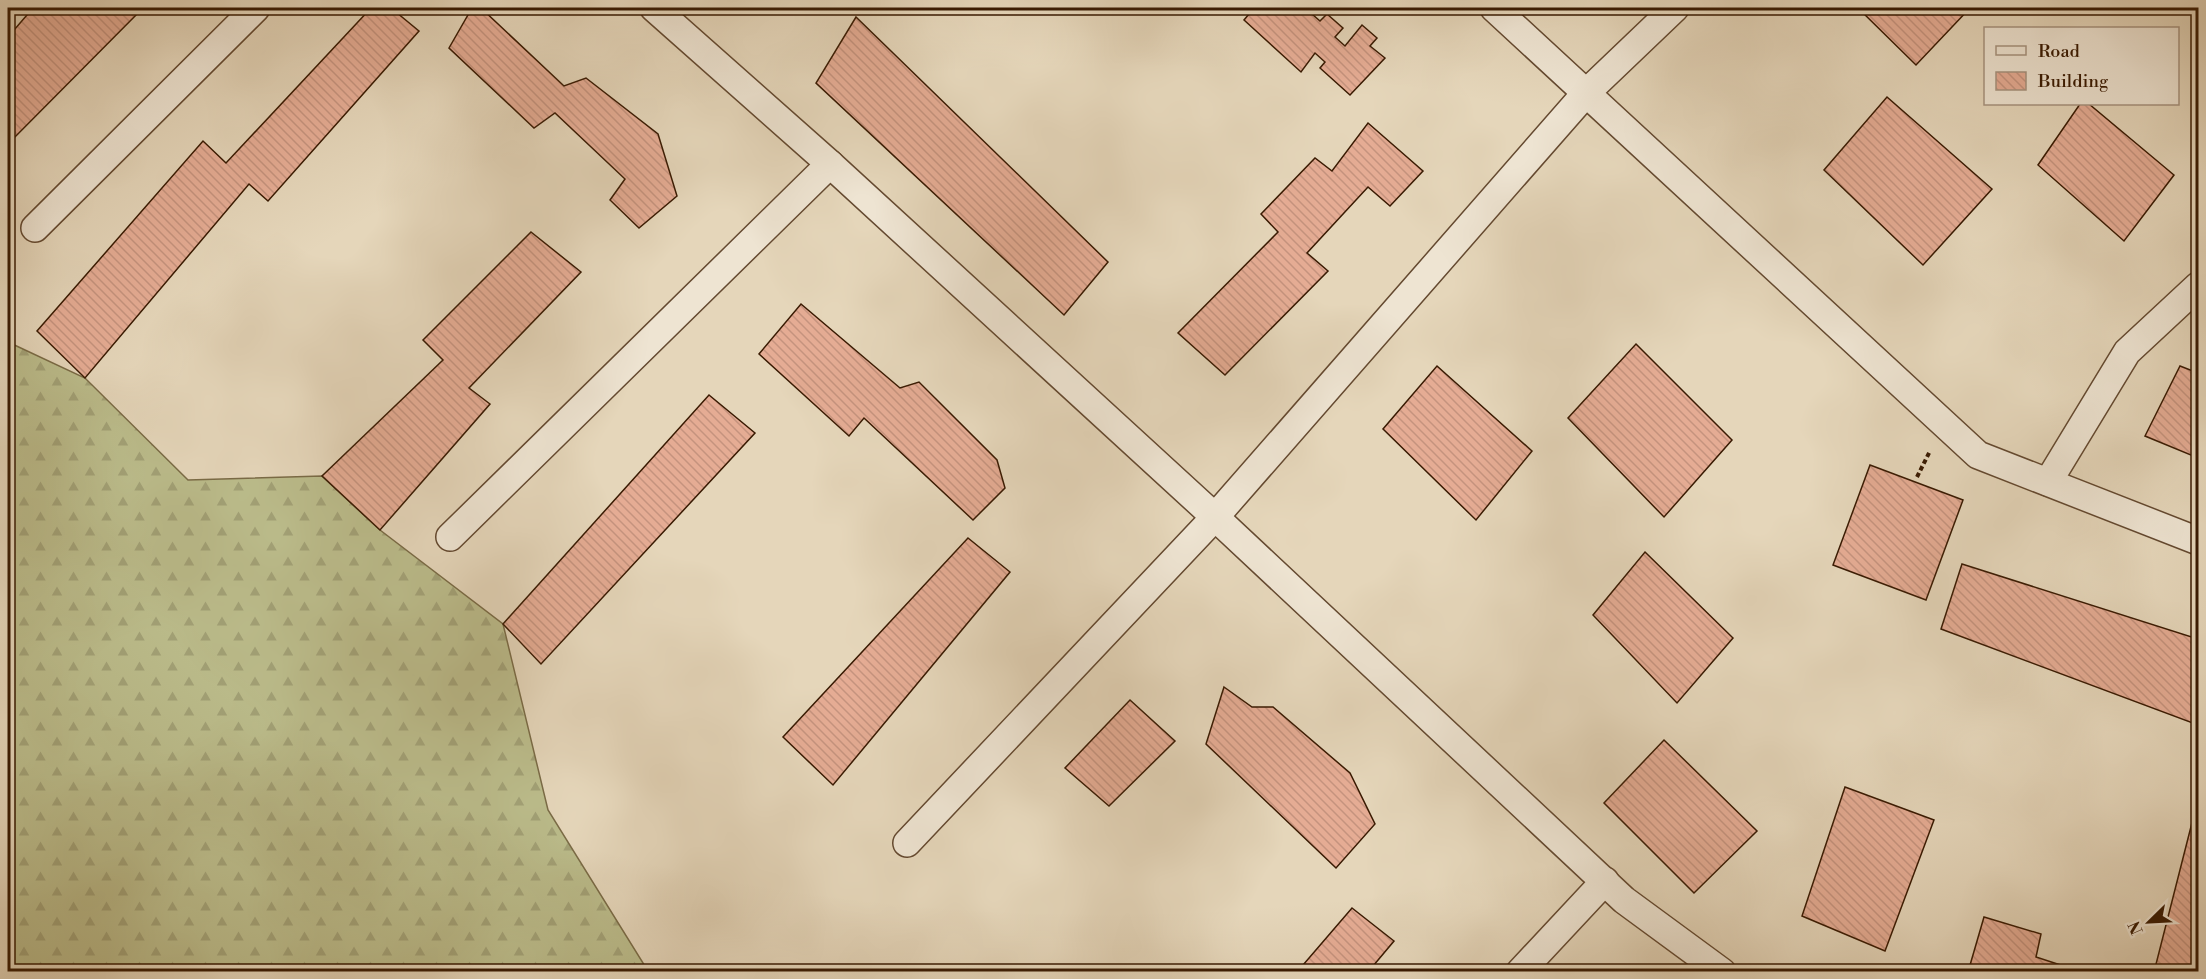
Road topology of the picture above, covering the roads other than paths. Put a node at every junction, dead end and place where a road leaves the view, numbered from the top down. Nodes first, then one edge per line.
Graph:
1 (256, 8) edge
2 (654, 8) edge
3 (1494, 8) edge
4 (1675, 8) edge
5 (1586, 93) junction
6 (830, 164) junction
7 (35, 228) dead end
8 (2199, 286) edge
9 (2048, 482) junction
10 (1215, 518) junction
11 (450, 537) dead end
12 (2199, 542) edge
13 (908, 843) dead end
14 (1605, 882) junction
15 (1520, 972) edge
16 (1722, 972) edge

1 - 7 street
2 - 6 street
3 - 5 street
4 - 5 street
5 - 9 street
5 - 10 street
6 - 10 street
6 - 11 street
8 - 9 street
9 - 12 street
10 - 13 street
10 - 14 street
14 - 15 street
14 - 16 street

